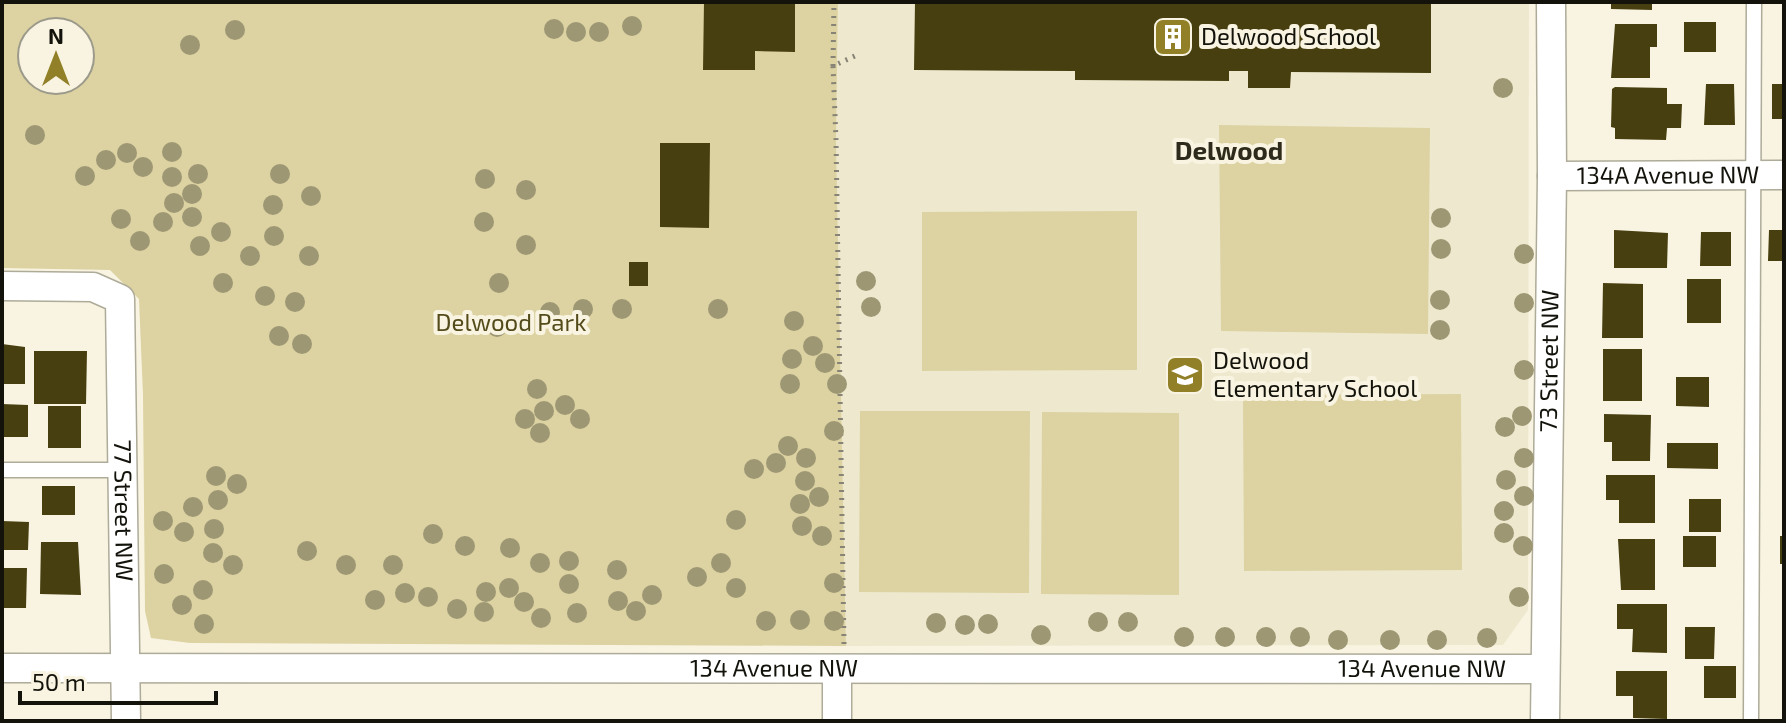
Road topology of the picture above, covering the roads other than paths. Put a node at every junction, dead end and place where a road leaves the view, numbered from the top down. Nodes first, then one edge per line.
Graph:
1 (1551, 2) edge
2 (1754, 2) edge
3 (1752, 175) junction
4 (1784, 175) edge
5 (1552, 176) junction
6 (2, 286) edge
7 (2, 470) edge
8 (123, 470) junction
9 (126, 667) junction
10 (2, 668) edge
11 (841, 669) junction
12 (1545, 669) junction
13 (126, 721) edge
14 (837, 721) edge
15 (1545, 721) edge
16 (1751, 721) edge

1 - 5 street, 73 Street NW
2 - 3 lane
3 - 4 street, 134A Avenue NW
3 - 5 street, 134A Avenue NW
3 - 16 lane
5 - 12 street, 73 Street NW
6 - 8 street, 77 Street NW
7 - 8 lane
8 - 9 street, 77 Street NW
9 - 10 street, 134 Avenue NW
9 - 11 street, 134 Avenue NW
9 - 13 street, 77 Street NW
11 - 12 street, 134 Avenue NW
11 - 14 street
12 - 15 street, 73 Street NW

